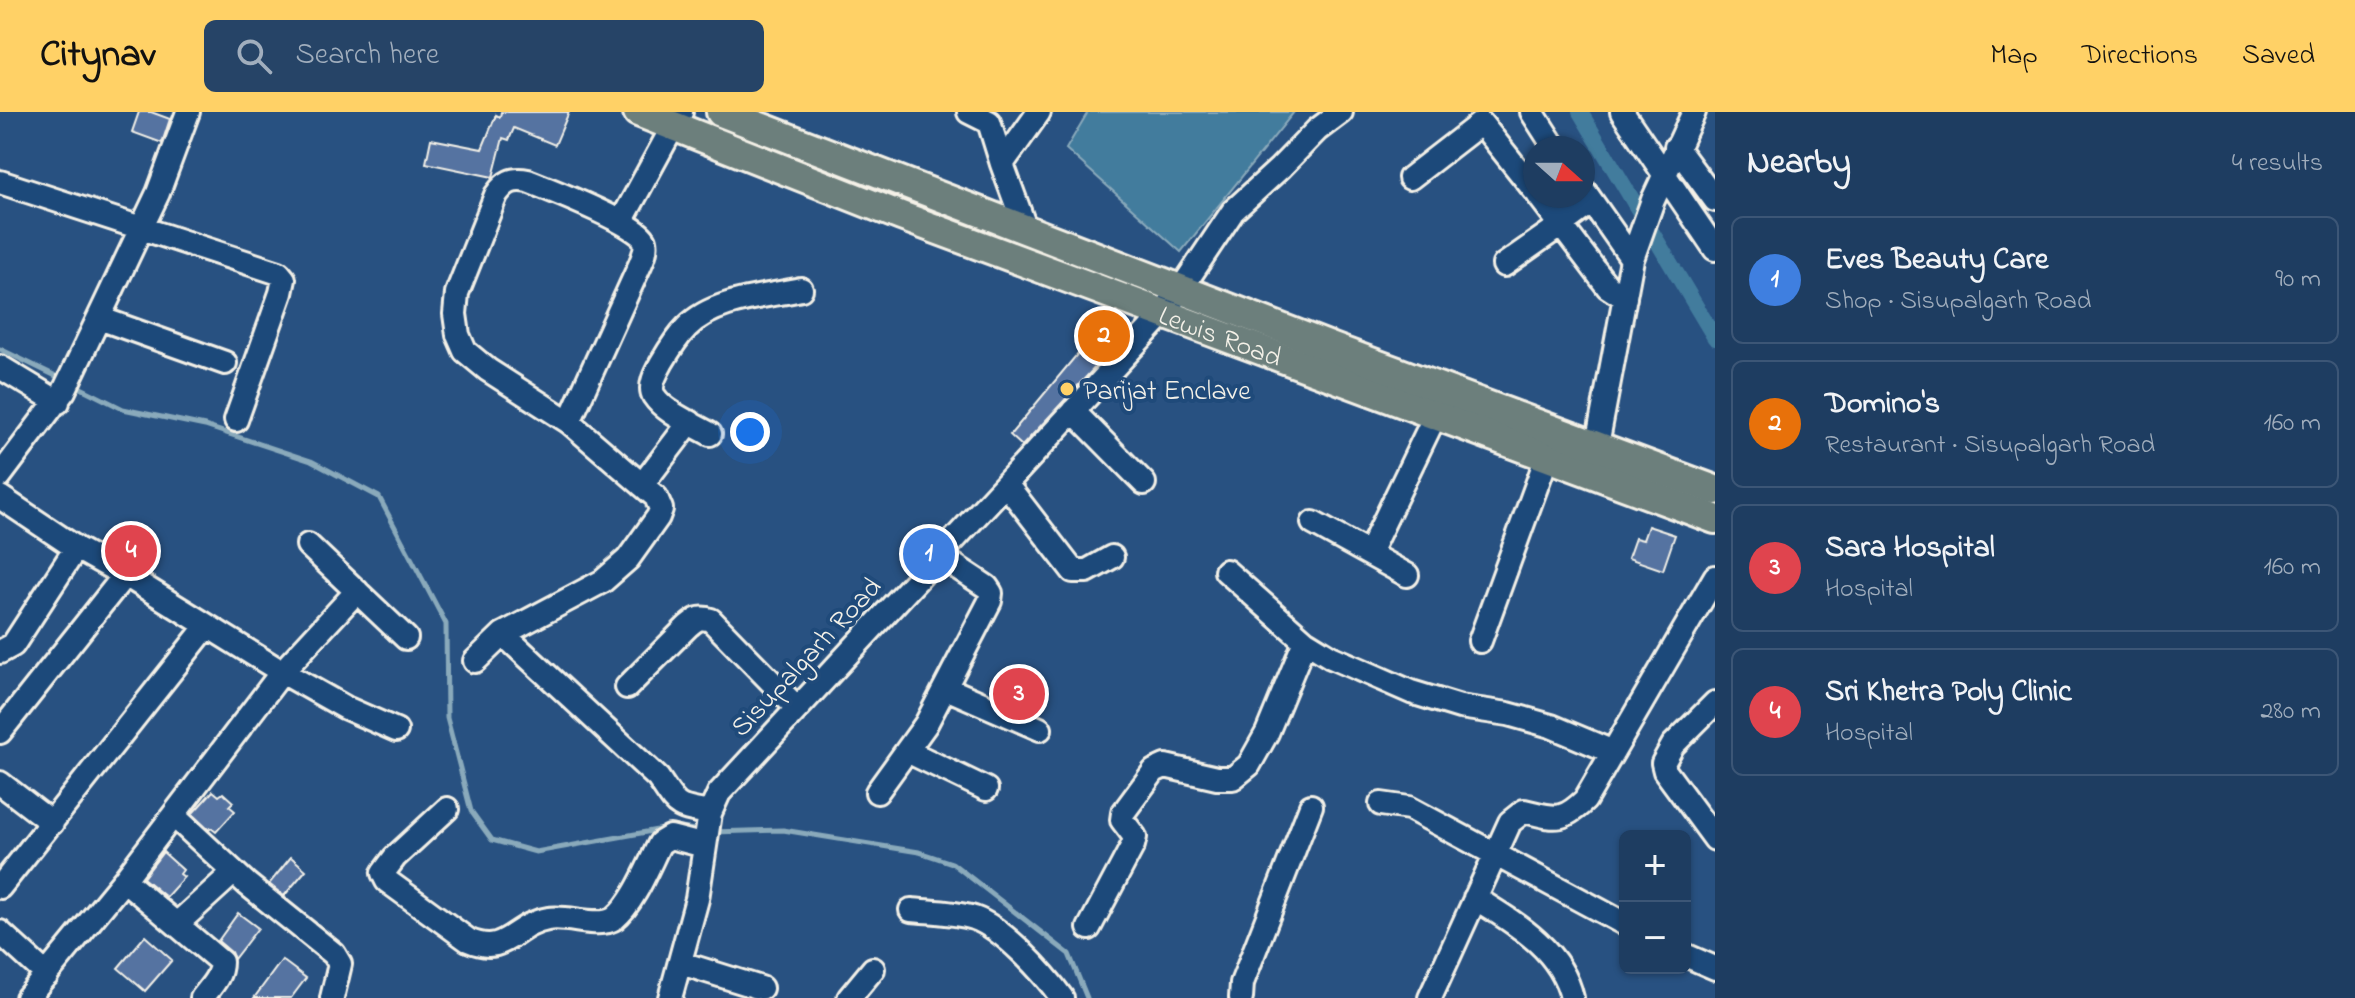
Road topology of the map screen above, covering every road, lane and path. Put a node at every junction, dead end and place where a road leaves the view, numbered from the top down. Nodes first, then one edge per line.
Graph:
1 (188, 112) edge
2 (638, 112) edge
3 (721, 112) edge
4 (969, 112) edge
5 (1039, 112) edge
6 (1341, 112) edge
7 (1532, 112) edge
8 (1622, 112) edge
9 (1694, 112) edge
10 (677, 119) edge
11 (1547, 136) edge
12 (1676, 147) junction
13 (1002, 164) junction
14 (1664, 175) junction
15 (1523, 176) edge
16 (1410, 178) dead end
17 (0, 182) edge
18 (1715, 200) edge
19 (1595, 204) edge
20 (1548, 208) edge
21 (1576, 208) edge
22 (621, 222) junction
23 (1561, 225) junction
24 (142, 227) junction
25 (1026, 230) junction
26 (1636, 249) junction
27 (1715, 249) edge
28 (1504, 265) dead end
29 (801, 289) dead end
30 (1181, 289) junction
31 (1625, 298) junction
32 (1162, 314) junction
33 (99, 318) junction
34 (225, 363) dead end
35 (0, 367) edge
36 (61, 396) junction
37 (1073, 411) junction
38 (1435, 416) junction
39 (236, 420) dead end
40 (569, 422) junction
41 (690, 422) junction
42 (710, 434) dead end
43 (1597, 445) junction
44 (1547, 457) junction
45 (1588, 472) junction
46 (0, 476) edge
47 (1144, 483) dead end
48 (1006, 484) junction
49 (642, 485) junction
50 (1715, 490) edge
51 (0, 497) edge
52 (1715, 519) edge
53 (1313, 523) dead end
54 (308, 545) dead end
55 (76, 548) junction
56 (1369, 553) junction
57 (940, 556) junction
58 (1112, 557) dead end
59 (1226, 571) dead end
60 (1407, 575) dead end
61 (124, 576) junction
62 (1715, 577) edge
63 (357, 591) junction
64 (207, 626) junction
65 (503, 634) junction
66 (406, 638) dead end
67 (1305, 641) junction
68 (1480, 641) dead end
69 (0, 652) edge
70 (475, 661) dead end
71 (282, 672) junction
72 (627, 687) dead end
73 (946, 688) junction
74 (796, 707) junction
75 (1711, 716) edge
76 (1040, 729) dead end
77 (396, 730) dead end
78 (0, 732) edge
79 (907, 751) junction
80 (1613, 752) junction
81 (0, 783) edge
82 (986, 789) dead end
83 (877, 792) dead end
84 (1381, 804) dead end
85 (1311, 806) dead end
86 (447, 809) dead end
87 (174, 816) junction
88 (52, 823) junction
89 (707, 830) junction
90 (1715, 839) edge
91 (1494, 855) junction
92 (234, 872) junction
93 (124, 880) junction
94 (0, 887) edge
95 (1475, 898) junction
96 (911, 910) dead end
97 (1619, 921) edge
98 (177, 924) junction
99 (1089, 928) dead end
100 (0, 932) edge
101 (1691, 958) edge
102 (681, 963) junction
103 (1715, 968) edge
104 (873, 969) dead end
105 (47, 975) junction
106 (761, 988) dead end
107 (27, 998) edge
108 (202, 998) edge
109 (332, 998) edge
110 (670, 998) edge
111 (849, 998) edge
112 (1062, 998) edge
113 (1241, 998) edge
114 (1430, 998) edge
115 (1572, 998) edge

1 - 24 street
2 - 10 main road, Lewis Road
3 - 25 main road, Lewis Road
4 - 13 street
5 - 13 street
6 - 30 street, Sisupalgarh Road
7 - 11 street
8 - 14 street
9 - 12 street
10 - 22 street
10 - 32 main road, Lewis Road
12 - 14 street
12 - 18 street
13 - 25 street
14 - 26 street
14 - 27 street
15 - 16 street
17 - 24 street
19 - 26 street
20 - 23 street
21 - 23 street
22 - 40 street
22 - 40 street
23 - 28 street
23 - 31 street
24 - 33 street
24 - 39 street
25 - 30 main road, Lewis Road
26 - 31 street
29 - 41 street
30 - 32 street, Sisupalgarh Road
30 - 43 main road, Lewis Road
31 - 43 street
32 - 37 street, Sisupalgarh Road
32 - 38 main road, Lewis Road
33 - 34 street
33 - 36 street
35 - 36 street
36 - 46 street
37 - 47 street
37 - 48 street, Sisupalgarh Road
38 - 44 main road, Lewis Road
38 - 56 street
40 - 49 street
41 - 42 street
41 - 49 street
43 - 45 main road
43 - 50 main road, Lewis Road
44 - 45 main road, Lewis Road
44 - 68 street
45 - 52 main road, Lewis Road
48 - 57 street, Sisupalgarh Road
48 - 58 street
49 - 65 street
51 - 55 street
53 - 56 street
54 - 63 street
55 - 61 street
55 - 69 street
56 - 60 street
57 - 73 street
57 - 74 street, Sisupalgarh Road
59 - 67 street
61 - 64 street
61 - 78 street
62 - 80 street
63 - 66 street
63 - 71 street
64 - 71 street
64 - 88 street
65 - 70 street
65 - 89 street
67 - 80 street
67 - 99 street
71 - 77 street
71 - 87 street
72 - 74 street
73 - 76 street
73 - 79 street
74 - 89 street, Sisupalgarh Road
75 - 90 street
79 - 82 street
79 - 83 street
80 - 91 street
81 - 88 street
84 - 91 street
85 - 113 street
86 - 89 street
87 - 92 street
87 - 93 street
88 - 94 street
89 - 102 street
91 - 95 street
91 - 97 street
92 - 98 street
92 - 109 street
93 - 98 street
93 - 105 street
95 - 114 street
95 - 115 street
96 - 112 street
98 - 108 street
100 - 105 street
101 - 103 street
102 - 106 street
102 - 110 street
104 - 111 street
105 - 107 street

